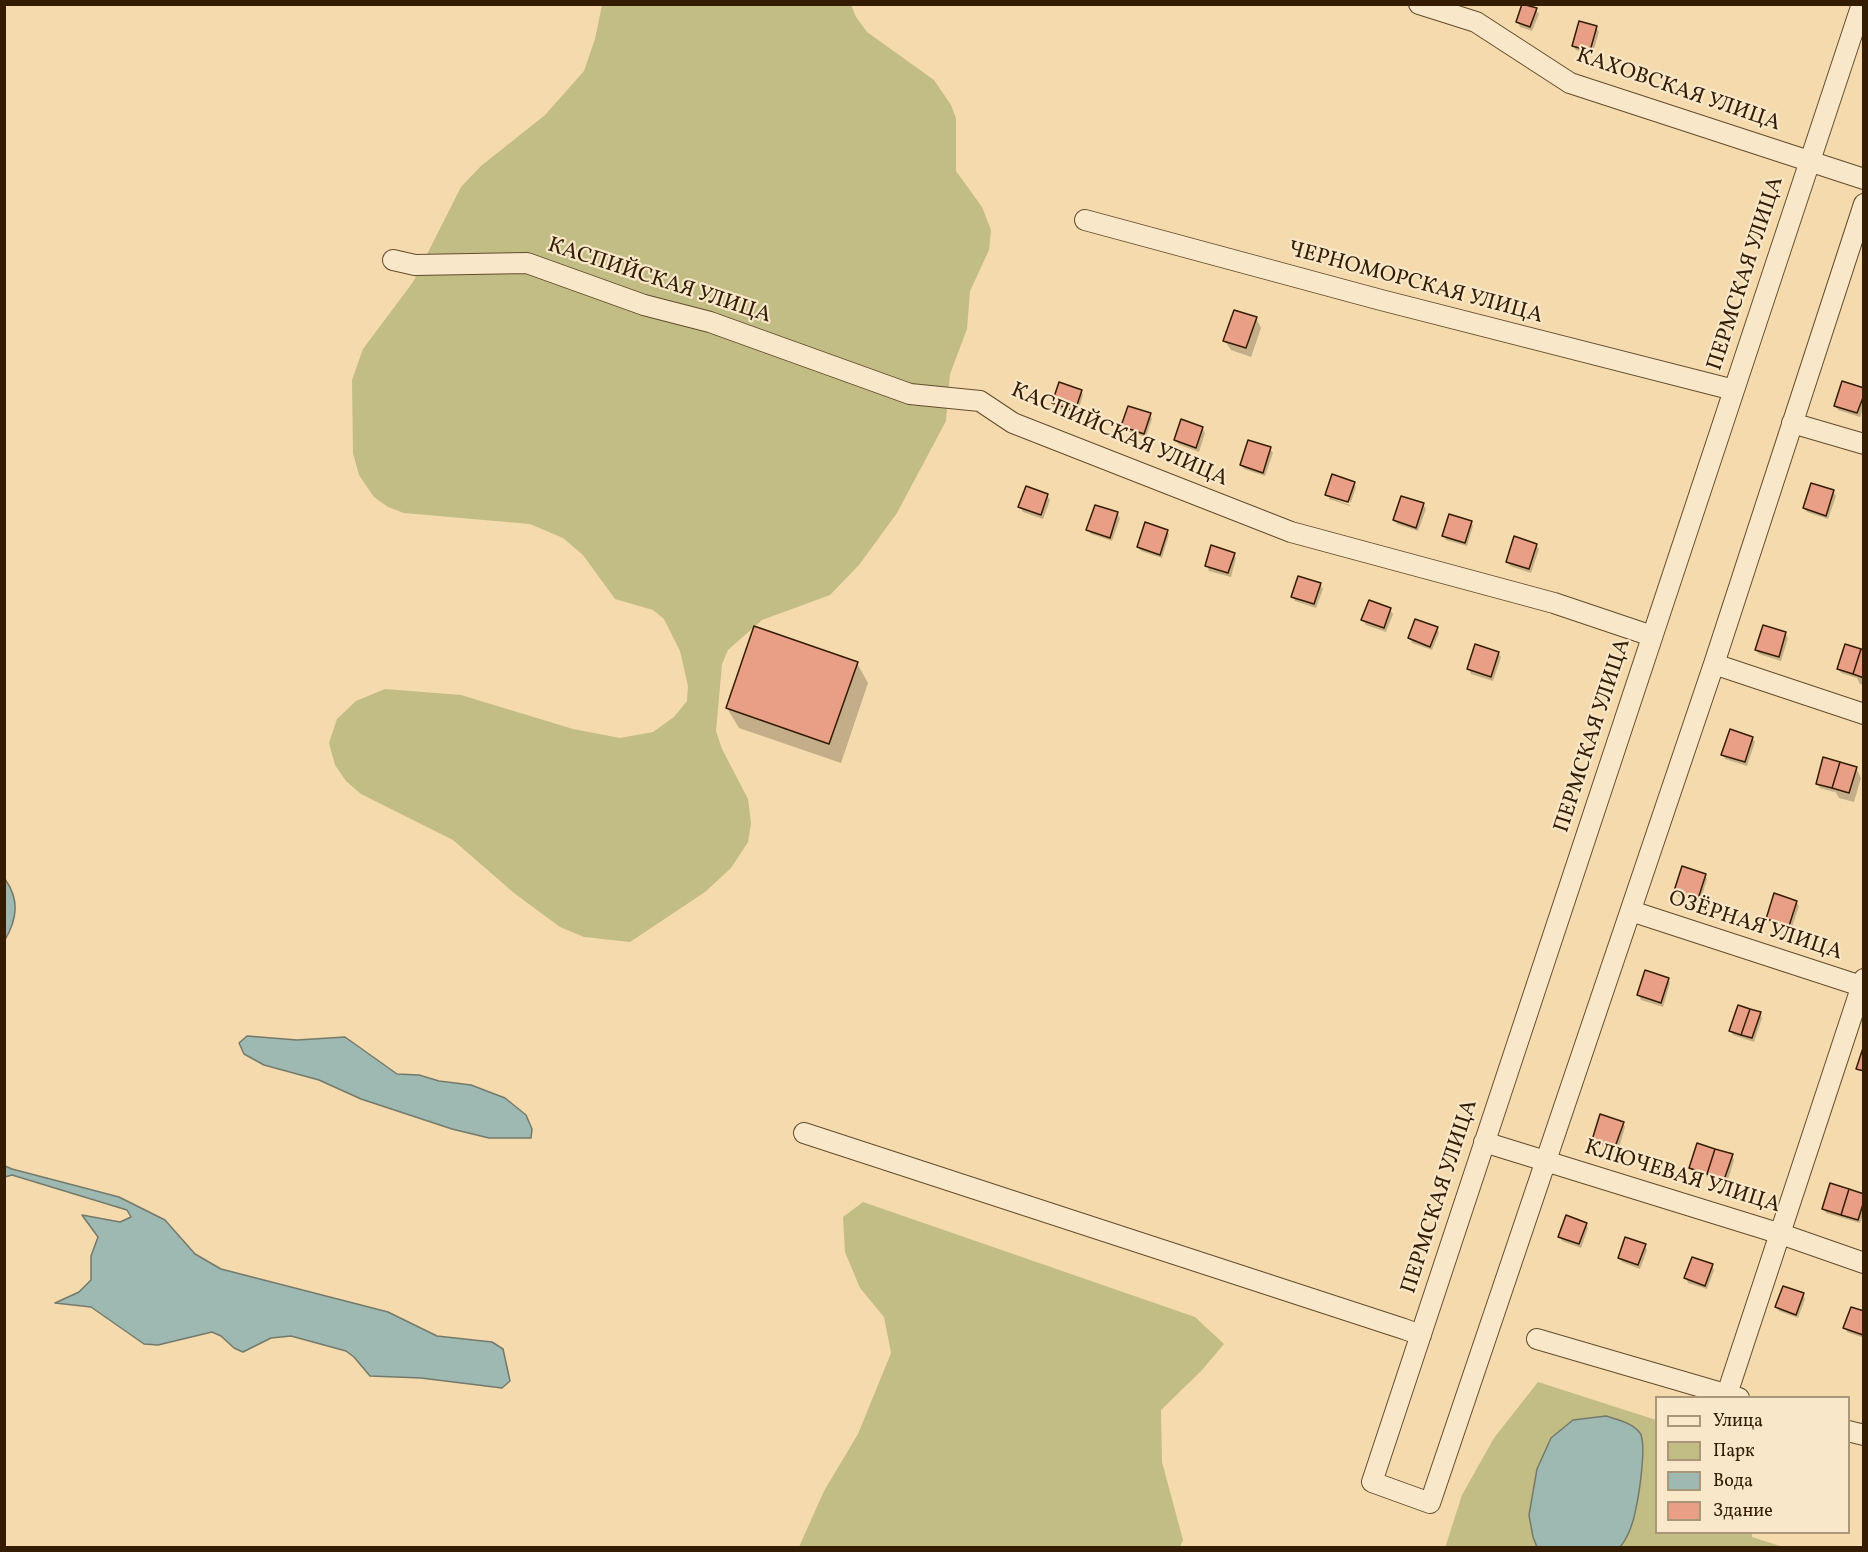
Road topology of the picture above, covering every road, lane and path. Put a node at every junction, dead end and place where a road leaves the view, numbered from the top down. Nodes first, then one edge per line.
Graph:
1 (1419, 4) edge
2 (1862, 4) edge
3 (1810, 161) junction
4 (1863, 179) edge
5 (1863, 204) edge
6 (1085, 220) dead end
7 (393, 260) dead end
8 (1734, 390) junction
9 (1792, 423) junction
10 (1863, 444) edge
11 (1652, 636) junction
12 (1714, 664) junction
13 (1863, 714) edge
14 (1631, 911) junction
15 (1863, 984) edge
16 (804, 1133) dead end
17 (1484, 1142) junction
18 (1546, 1161) junction
19 (1781, 1234) junction
20 (1863, 1263) edge
21 (1420, 1335) junction
22 (1537, 1339) dead end
23 (1733, 1396) edge

1 - 3 street, КАХОВСКАЯ УЛИЦА
2 - 3 street, ПЕРМСКАЯ УЛИЦА
3 - 4 street, КАХОВСКАЯ УЛИЦА
3 - 8 street, ПЕРМСКАЯ УЛИЦА
5 - 9 street
6 - 8 street, ЧЕРНОМОРСКАЯ УЛИЦА
7 - 11 street, КАСПИЙСКАЯ УЛИЦА
8 - 11 street, ПЕРМСКАЯ УЛИЦА
9 - 10 street
9 - 12 street
11 - 17 street, ПЕРМСКАЯ УЛИЦА
12 - 13 street
12 - 14 street
14 - 15 street, ОЗЁРНАЯ УЛИЦА
14 - 18 street
15 - 19 street
16 - 21 street
17 - 18 street, КЛЮЧЕВАЯ УЛИЦА
17 - 21 street, ПЕРМСКАЯ УЛИЦА
18 - 19 street, КЛЮЧЕВАЯ УЛИЦА
18 - 21 street, ПЕРМСКАЯ УЛИЦА
19 - 20 street, КЛЮЧЕВАЯ УЛИЦА
19 - 23 street
22 - 23 street

